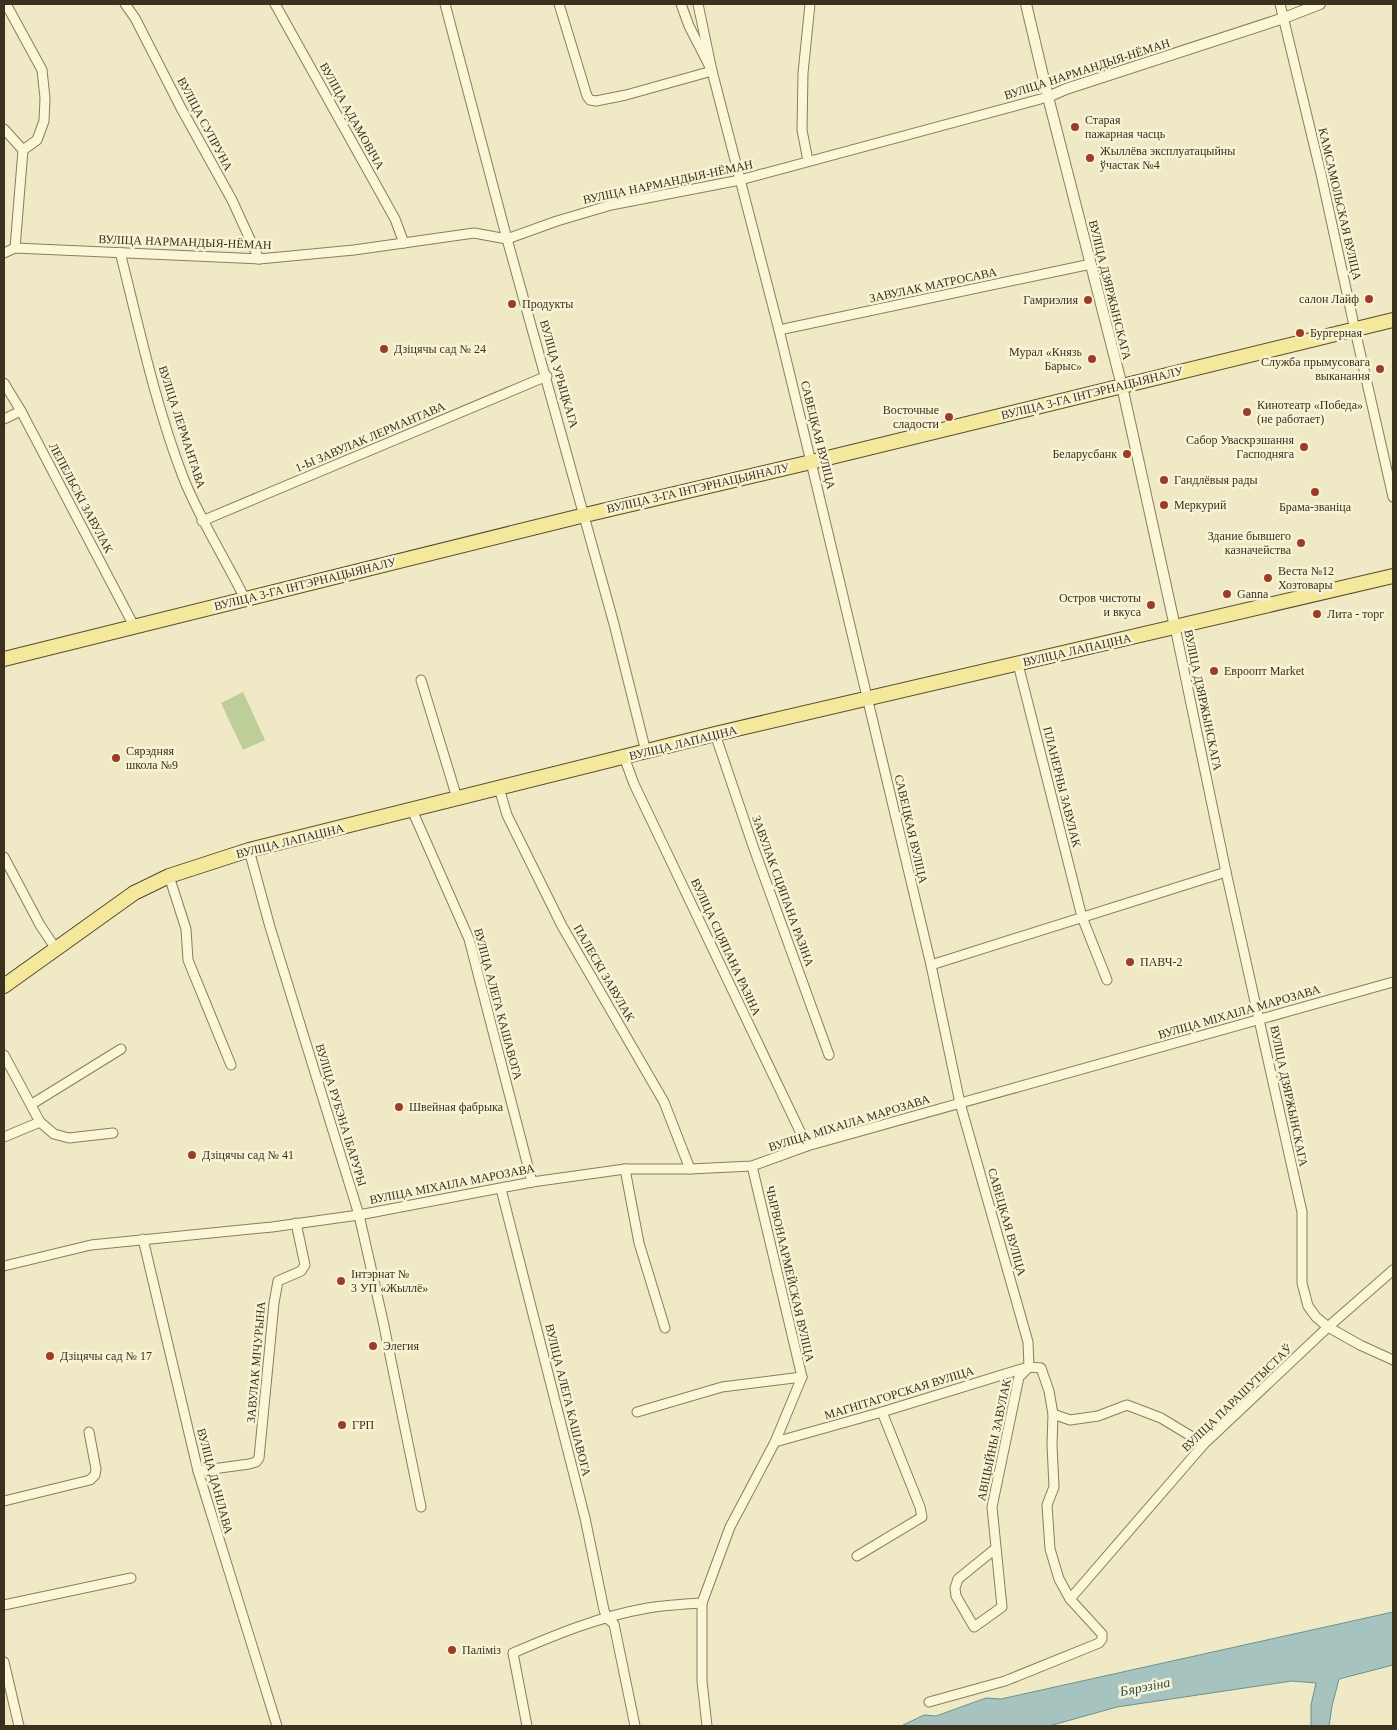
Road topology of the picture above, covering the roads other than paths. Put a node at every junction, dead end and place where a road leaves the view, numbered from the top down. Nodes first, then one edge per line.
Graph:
1 (6, 4) edge
2 (125, 4) edge
3 (275, 4) edge
4 (445, 4) edge
5 (559, 4) edge
6 (680, 4) edge
7 (698, 4) edge
8 (810, 4) edge
9 (1026, 4) edge
10 (1280, 4) edge
11 (1320, 4) edge
12 (1284, 18) junction
13 (712, 71) junction
14 (1048, 97) junction
15 (4, 129) edge
16 (23, 150) junction
17 (808, 161) junction
18 (740, 180) junction
19 (508, 239) junction
20 (404, 243) junction
21 (15, 248) junction
22 (120, 252) junction
23 (4, 253) edge
24 (259, 259) junction
25 (1091, 264) junction
26 (1393, 320) edge
27 (779, 330) junction
28 (1355, 330) junction
29 (547, 376) junction
30 (4, 383) edge
31 (1122, 386) junction
32 (22, 411) junction
33 (4, 419) edge
34 (811, 462) junction
35 (1393, 497) edge
36 (584, 515) junction
37 (202, 521) junction
38 (1393, 576) edge
39 (245, 599) junction
40 (134, 626) junction
41 (1175, 627) junction
42 (4, 659) edge
43 (1018, 664) junction
44 (421, 680) dead end
45 (867, 698) junction
46 (715, 734) junction
47 (646, 752) junction
48 (624, 757) junction
49 (499, 788) junction
50 (457, 798) junction
51 (412, 810) junction
52 (248, 850) junction
53 (4, 857) edge
54 (1226, 872) junction
55 (169, 876) junction
56 (1082, 916) junction
57 (56, 949) junction
58 (931, 965) junction
59 (1107, 980) dead end
60 (1393, 982) edge
61 (4, 986) edge
62 (1260, 1019) junction
63 (121, 1049) dead end
64 (4, 1055) edge
65 (829, 1055) dead end
66 (231, 1065) dead end
67 (960, 1103) junction
68 (32, 1104) junction
69 (40, 1122) junction
70 (113, 1133) dead end
71 (4, 1137) edge
72 (807, 1146) junction
73 (752, 1166) junction
74 (625, 1169) junction
75 (690, 1169) junction
76 (532, 1182) junction
77 (501, 1189) junction
78 (359, 1215) junction
79 (296, 1223) junction
80 (143, 1239) junction
81 (4, 1266) edge
82 (1393, 1270) edge
83 (1328, 1327) junction
84 (665, 1328) dead end
85 (1393, 1360) edge
86 (1030, 1367) junction
87 (802, 1377) junction
88 (637, 1412) dead end
89 (882, 1412) junction
90 (1053, 1414) junction
91 (89, 1432) dead end
92 (775, 1442) junction
93 (1204, 1444) junction
94 (198, 1471) junction
95 (4, 1501) edge
96 (421, 1507) dead end
97 (995, 1549) junction
98 (857, 1556) dead end
99 (131, 1578) dead end
100 (1070, 1599) junction
101 (702, 1603) junction
102 (4, 1605) edge
103 (607, 1618) junction
104 (4, 1662) edge
105 (929, 1702) dead end
106 (19, 1726) edge
107 (277, 1726) edge
108 (527, 1726) edge
109 (635, 1726) edge
110 (707, 1726) edge

1 - 16 street
2 - 24 street, ВУЛІЦА СУПРУНА
3 - 20 street, ВУЛІЦА АДАМОВІЧА
4 - 19 street, ВУЛІЦА УРЫЦКАГА
5 - 13 street
6 - 13 street
7 - 13 street, САВЕЦКАЯ ВУЛІЦА
8 - 17 street
9 - 14 street, ВУЛІЦА ДЗЯРЖЫНСКАГА
10 - 12 street, КАМСАМОЛЬСКАЯ ВУЛІЦА
11 - 12 street, ВУЛІЦА НАРМАНДЫЯ-НЁМАН
12 - 14 street, ВУЛІЦА НАРМАНДЫЯ-НЁМАН
12 - 28 street, КАМСАМОЛЬСКАЯ ВУЛІЦА
13 - 18 street, САВЕЦКАЯ ВУЛІЦА
14 - 17 street, ВУЛІЦА НАРМАНДЫЯ-НЁМАН
14 - 25 street, ВУЛІЦА ДЗЯРЖЫНСКАГА
15 - 16 street
16 - 21 street
17 - 18 street, ВУЛІЦА НАРМАНДЫЯ-НЁМАН
18 - 19 street, ВУЛІЦА НАРМАНДЫЯ-НЁМАН
18 - 27 street, САВЕЦКАЯ ВУЛІЦА
19 - 20 street, ВУЛІЦА НАРМАНДЫЯ-НЁМАН
19 - 29 street, ВУЛІЦА УРЫЦКАГА
20 - 24 street, ВУЛІЦА НАРМАНДЫЯ-НЁМАН
21 - 22 street, ВУЛІЦА НАРМАНДЫЯ-НЁМАН
21 - 23 street, ВУЛІЦА НАРМАНДЫЯ-НЁМАН
22 - 24 street, ВУЛІЦА НАРМАНДЫЯ-НЁМАН
22 - 37 street, ВУЛІЦА ЛЕРМАНТАВА
25 - 27 street, ЗАВУЛАК МАТРОСАВА
25 - 31 street, ВУЛІЦА ДЗЯРЖЫНСКАГА
26 - 28 main road, ВУЛІЦА 3-ГА ІНТЭРНАЦЫЯНАЛУ
27 - 34 street, САВЕЦКАЯ ВУЛІЦА
28 - 31 main road, ВУЛІЦА 3-ГА ІНТЭРНАЦЫЯНАЛУ
28 - 35 street, КАМСАМОЛЬСКАЯ ВУЛІЦА
29 - 36 street, ВУЛІЦА УРЫЦКАГА
29 - 37 street, 1-Ы ЗАВУЛАК ЛЕРМАНТАВА
30 - 32 street, ЛЕПЕЛЬСКІ ЗАВУЛАК
31 - 34 main road, ВУЛІЦА 3-ГА ІНТЭРНАЦЫЯНАЛУ
31 - 41 street, ВУЛІЦА ДЗЯРЖЫНСКАГА
32 - 33 street
32 - 40 street, ЛЕПЕЛЬСКІ ЗАВУЛАК
34 - 36 main road, ВУЛІЦА 3-ГА ІНТЭРНАЦЫЯНАЛУ
34 - 45 street, САВЕЦКАЯ ВУЛІЦА
36 - 39 main road, ВУЛІЦА 3-ГА ІНТЭРНАЦЫЯНАЛУ
36 - 47 street, ВУЛІЦА УРЫЦКАГА
37 - 39 street, ВУЛІЦА ЛЕРМАНТАВА
38 - 41 main road, ВУЛІЦА ЛАПАЦІНА
39 - 40 main road, ВУЛІЦА 3-ГА ІНТЭРНАЦЫЯНАЛУ
40 - 42 main road, ВУЛІЦА 3-ГА ІНТЭРНАЦЫЯНАЛУ
41 - 43 main road, ВУЛІЦА ЛАПАЦІНА
41 - 54 street, ВУЛІЦА ДЗЯРЖЫНСКАГА
43 - 45 main road, ВУЛІЦА ЛАПАЦІНА
43 - 56 street, ПЛАНЕРНЫ ЗАВУЛАК
44 - 50 street
45 - 46 main road, ВУЛІЦА ЛАПАЦІНА
45 - 58 street, САВЕЦКАЯ ВУЛІЦА
46 - 47 main road, ВУЛІЦА ЛАПАЦІНА
46 - 65 street, ЗАВУЛАК СЦЯПАНА РАЗІНА
47 - 48 main road, ВУЛІЦА ЛАПАЦІНА
48 - 49 main road, ВУЛІЦА ЛАПАЦІНА
48 - 72 street, ВУЛІЦА СЦЯПАНА РАЗІНА
49 - 50 main road, ВУЛІЦА ЛАПАЦІНА
49 - 75 street, ПАЛЕСКІ ЗАВУЛАК
50 - 51 main road, ВУЛІЦА ЛАПАЦІНА
51 - 52 main road, ВУЛІЦА ЛАПАЦІНА
51 - 76 street, ВУЛІЦА АЛЕГА КАШАВОГА
52 - 55 main road, ВУЛІЦА ЛАПАЦІНА
52 - 78 street, ВУЛІЦА РУБЭНА ІБАРУРЫ
53 - 57 street
54 - 56 street
54 - 62 street, ВУЛІЦА ДЗЯРЖЫНСКАГА
55 - 57 main road, ВУЛІЦА ЛАПАЦІНА
55 - 66 street
56 - 58 street
56 - 59 street, ПЛАНЕРНЫ ЗАВУЛАК
57 - 61 main road, ВУЛІЦА ЛАПАЦІНА
58 - 67 street, САВЕЦКАЯ ВУЛІЦА
60 - 62 street, ВУЛІЦА МІХАІЛА МАРОЗАВА
62 - 67 street, ВУЛІЦА МІХАІЛА МАРОЗАВА
62 - 83 street, ВУЛІЦА ДЗЯРЖЫНСКАГА
63 - 68 street
64 - 68 street
67 - 72 street, ВУЛІЦА МІХАІЛА МАРОЗАВА
67 - 86 street, САВЕЦКАЯ ВУЛІЦА
68 - 69 street
69 - 70 street
69 - 71 street
72 - 73 street, ВУЛІЦА МІХАІЛА МАРОЗАВА
73 - 75 street, ВУЛІЦА МІХАІЛА МАРОЗАВА
73 - 87 street, ЧЫРВОНААРМЕЙСКАЯ ВУЛІЦА
74 - 75 street, ВУЛІЦА МІХАІЛА МАРОЗАВА
74 - 76 street, ВУЛІЦА МІХАІЛА МАРОЗАВА
74 - 84 street
76 - 77 street, ВУЛІЦА МІХАІЛА МАРОЗАВА
77 - 78 street, ВУЛІЦА МІХАІЛА МАРОЗАВА
77 - 103 street, ВУЛІЦА АЛЕГА КАШАВОГА
78 - 79 street, ВУЛІЦА МІХАІЛА МАРОЗАВА
78 - 96 street, ВУЛІЦА РУБЭНА ІБАРУРЫ
79 - 80 street, ВУЛІЦА МІХАІЛА МАРОЗАВА
79 - 94 street, ЗАВУЛАК МІЧУРЫНА
80 - 81 street, ВУЛІЦА МІХАІЛА МАРОЗАВА
80 - 94 street, ВУЛІЦА ДАНІЛАВА
82 - 83 street, ВУЛІЦА ПАРАШУТЫСТАЎ
83 - 85 street, ВУЛІЦА ДЗЯРЖЫНСКАГА
83 - 93 street, ВУЛІЦА ПАРАШУТЫСТАЎ
86 - 89 street, МАГНІТАГОРСКАЯ ВУЛІЦА
86 - 90 street
86 - 97 street, АВІЦЫЙНЫ ЗАВУЛАК
87 - 88 street
87 - 92 street, ЧЫРВОНААРМЕЙСКАЯ ВУЛІЦА
89 - 92 street, МАГНІТАГОРСКАЯ ВУЛІЦА
89 - 98 street
90 - 93 street
90 - 100 street
91 - 95 street
92 - 101 street, ЧЫРВОНААРМЕЙСКАЯ ВУЛІЦА
93 - 100 street, ВУЛІЦА ПАРАШУТЫСТАЎ
94 - 107 street, ВУЛІЦА ДАНІЛАВА
97 - 97 street, АВІЦЫЙНЫ ЗАВУЛАК
99 - 102 street
100 - 105 street
101 - 103 street
101 - 110 street, ЧЫРВОНААРМЕЙСКАЯ ВУЛІЦА
103 - 108 street
103 - 109 street, ВУЛІЦА АЛЕГА КАШАВОГА
104 - 106 street

